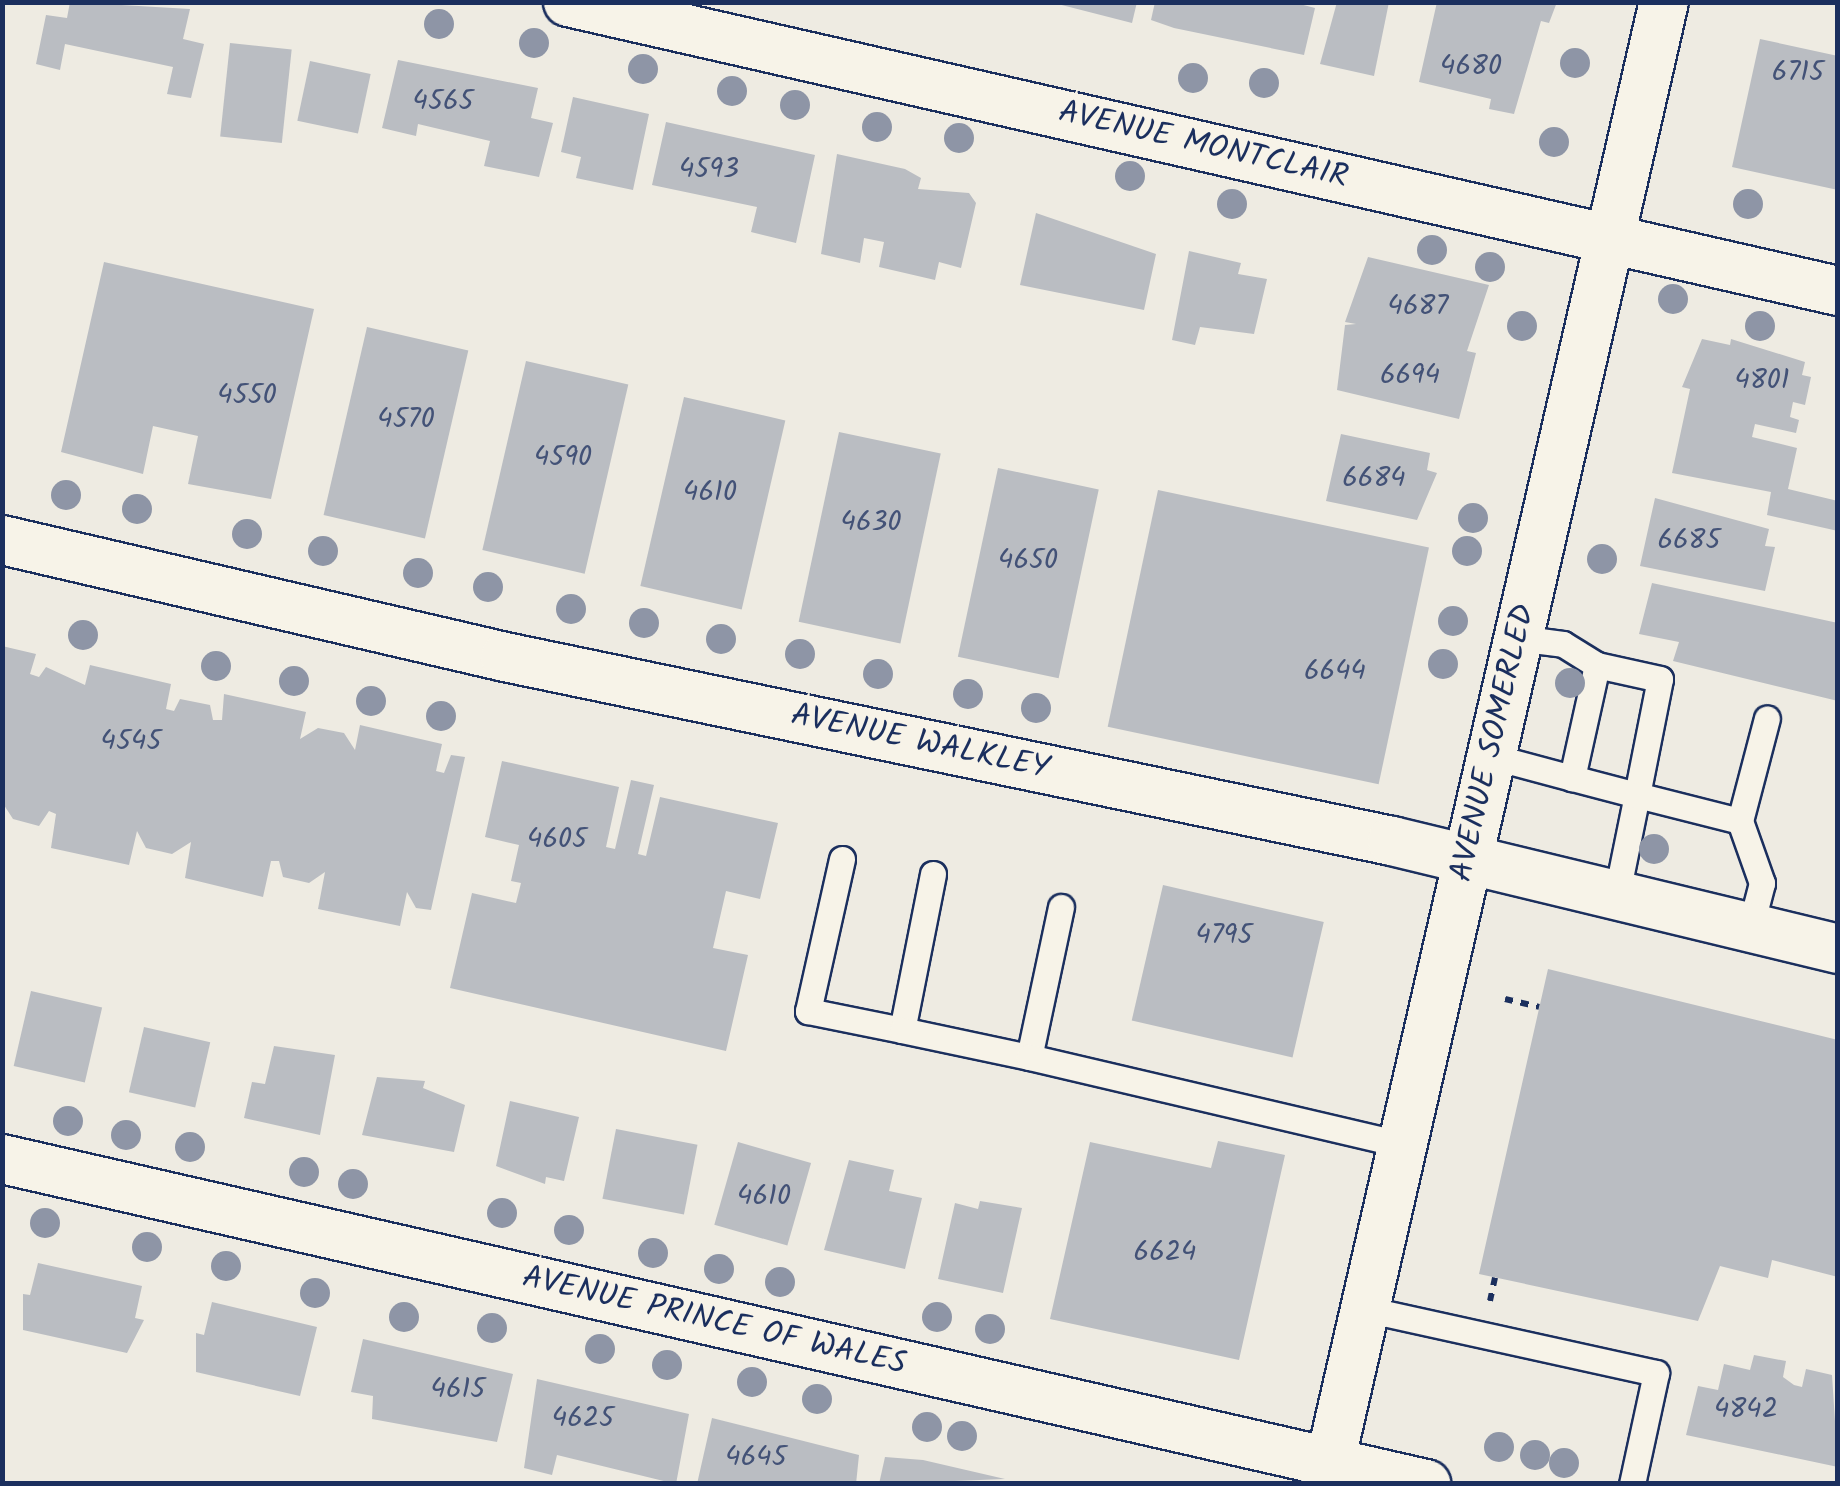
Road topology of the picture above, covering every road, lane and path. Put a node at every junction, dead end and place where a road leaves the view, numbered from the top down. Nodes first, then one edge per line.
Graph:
1 (568, 2) edge
2 (1664, 2) edge
3 (1608, 238) junction
4 (1838, 291) edge
5 (2, 540) edge
6 (1517, 638) junction
7 (1596, 664) junction
8 (1767, 718) dead end
9 (1490, 756) junction
10 (1572, 778) junction
11 (1637, 795) junction
12 (1740, 821) junction
13 (842, 859) dead end
14 (1466, 860) junction
15 (933, 874) dead end
16 (1616, 898) junction
17 (1061, 907) dead end
18 (1750, 929) junction
19 (1838, 949) edge
20 (1505, 999) dead end
21 (1540, 1007) dead end
22 (902, 1030) junction
23 (1030, 1057) junction
24 (1403, 1144) junction
25 (2, 1158) edge
26 (1365, 1309) junction
27 (1328, 1474) edge
28 (1426, 1484) edge
29 (1632, 1484) edge

1 - 3 street, AVENUE MONTCLAIR
2 - 3 street, AVENUE SOMERLED
3 - 4 street, AVENUE MONTCLAIR
3 - 6 street, AVENUE SOMERLED
5 - 14 street, AVENUE WALKLEY
6 - 7 lane
6 - 9 street, AVENUE SOMERLED
7 - 10 lane
7 - 11 lane
8 - 12 lane
9 - 10 lane
9 - 14 street, AVENUE SOMERLED
10 - 11 lane
11 - 12 lane
11 - 16 lane
12 - 18 lane
13 - 22 lane
14 - 16 street, AVENUE WALKLEY
14 - 24 street, AVENUE SOMERLED
15 - 22 lane
16 - 18 street, AVENUE WALKLEY
17 - 23 lane
18 - 19 street, AVENUE WALKLEY
20 - 21 path
22 - 23 lane
23 - 24 lane
24 - 26 street, AVENUE SOMERLED
25 - 27 street, AVENUE PRINCE OF WALES
26 - 27 street, AVENUE SOMERLED
26 - 29 lane
27 - 28 street, AVENUE PRINCE OF WALES

